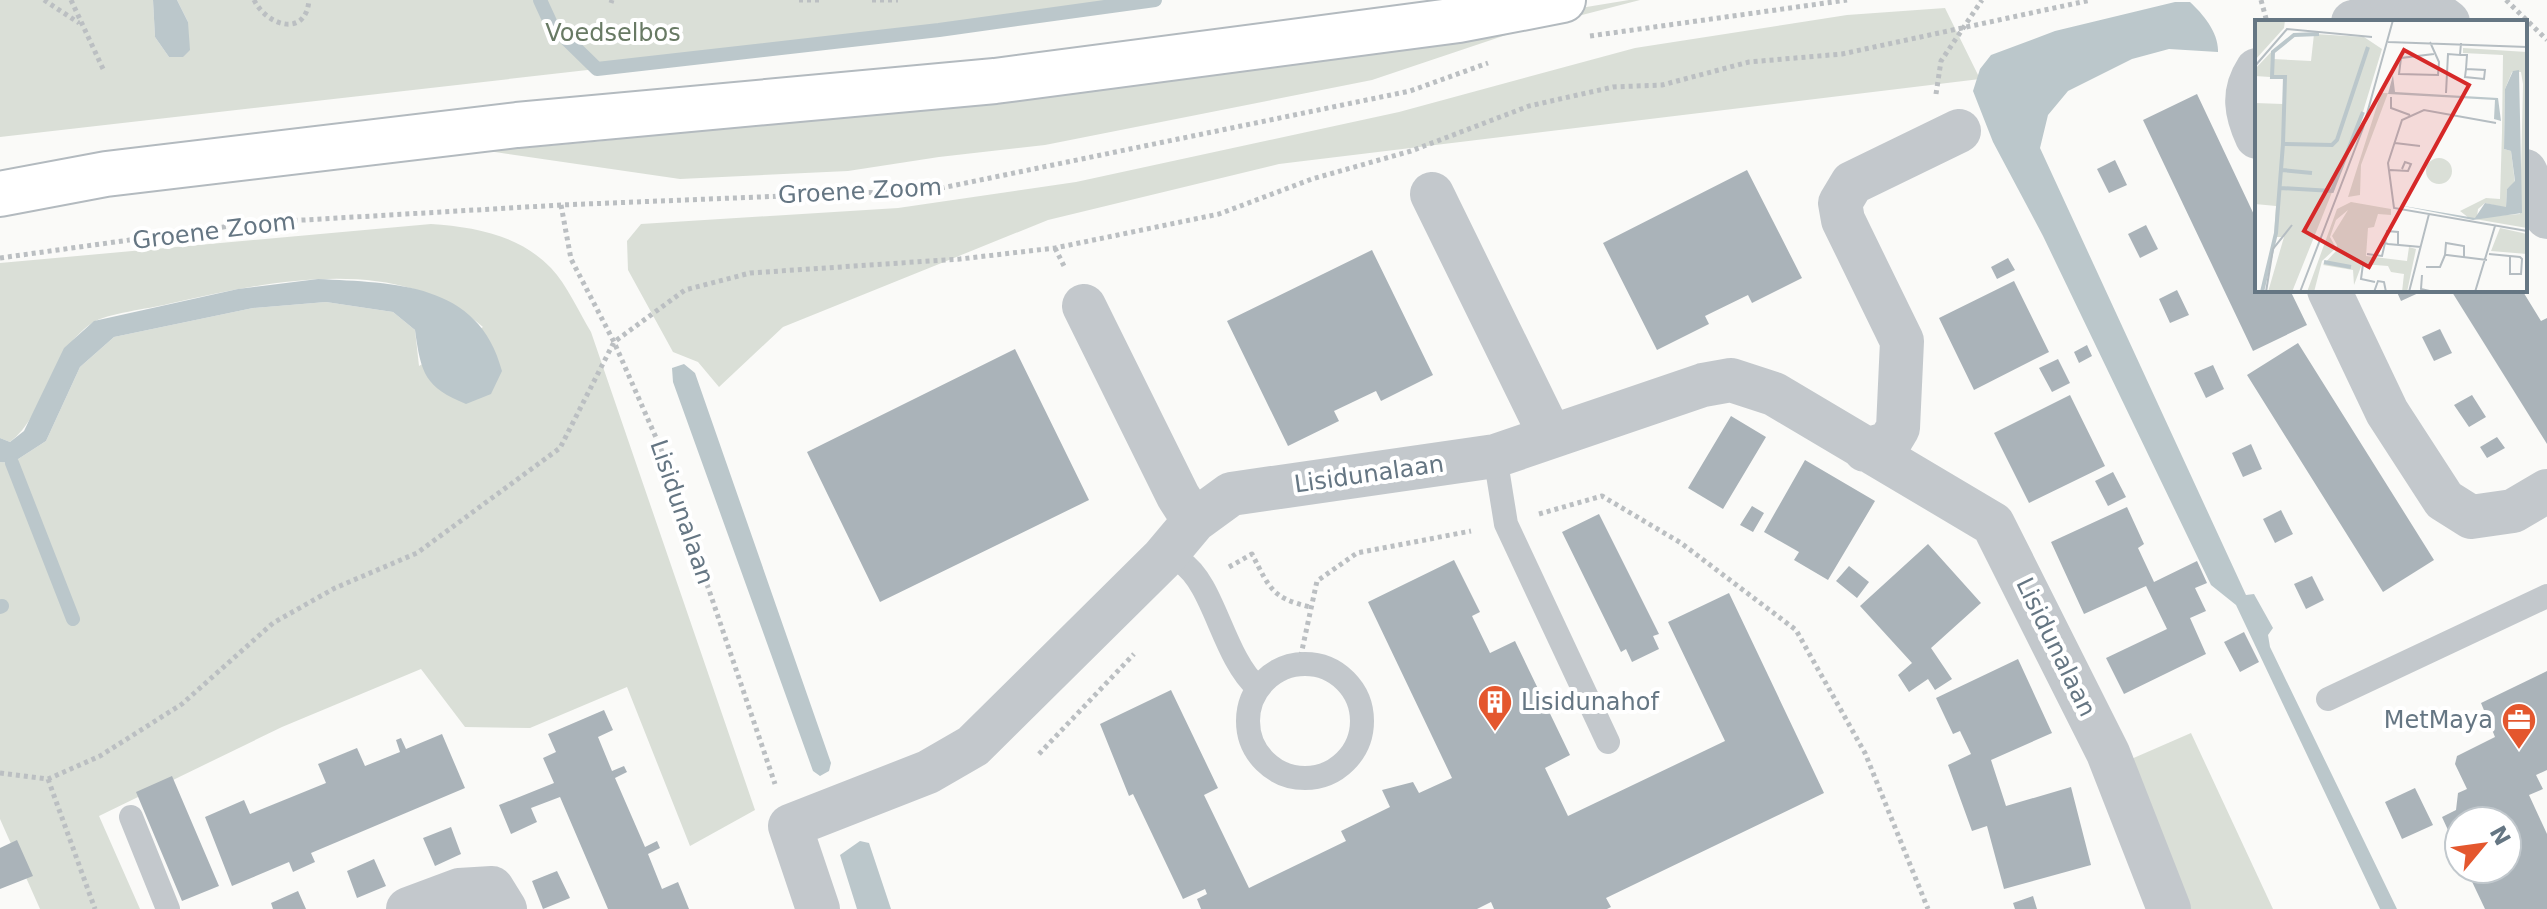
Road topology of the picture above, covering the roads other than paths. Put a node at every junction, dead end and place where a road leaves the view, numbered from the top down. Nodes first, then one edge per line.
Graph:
1 (1563, 0) edge
2 (2360, 20) edge
3 (2446, 20) edge
4 (2255, 73) edge
5 (2255, 133) edge
6 (1949, 135) road end
7 (0, 171) edge
8 (106, 174) junction
9 (2527, 175) edge
10 (0, 194) edge
11 (1432, 194) dead end
12 (2547, 217) edge
13 (2330, 292) edge
14 (1084, 306) dead end
15 (1550, 435) junction
16 (1865, 450) junction
17 (1495, 456) junction
18 (2547, 491) edge
19 (1194, 521) junction
20 (1163, 558) junction
21 (2547, 596) edge
22 (1257, 687) junction
23 (2328, 699) dead end
24 (1608, 742) dead end
25 (131, 817) dead end
26 (168, 909) edge
27 (408, 909) edge
28 (505, 909) edge
29 (818, 909) edge
30 (2169, 909) edge

1 - 8 main road
2 - 3 street
4 - 5 street
6 - 16 street
7 - 8 main road
8 - 10 main road
9 - 12 street
11 - 15 street
13 - 18 street
14 - 19 street
15 - 16 street, Lisidunalaan
15 - 17 street, Lisidunalaan
16 - 30 street, Lisidunalaan
17 - 19 street, Lisidunalaan
17 - 24 lane
19 - 20 street, Lisidunalaan
20 - 22 lane
20 - 29 street, Lisidunalaan
21 - 23 lane
22 - 22 lane
25 - 26 lane
27 - 28 street

